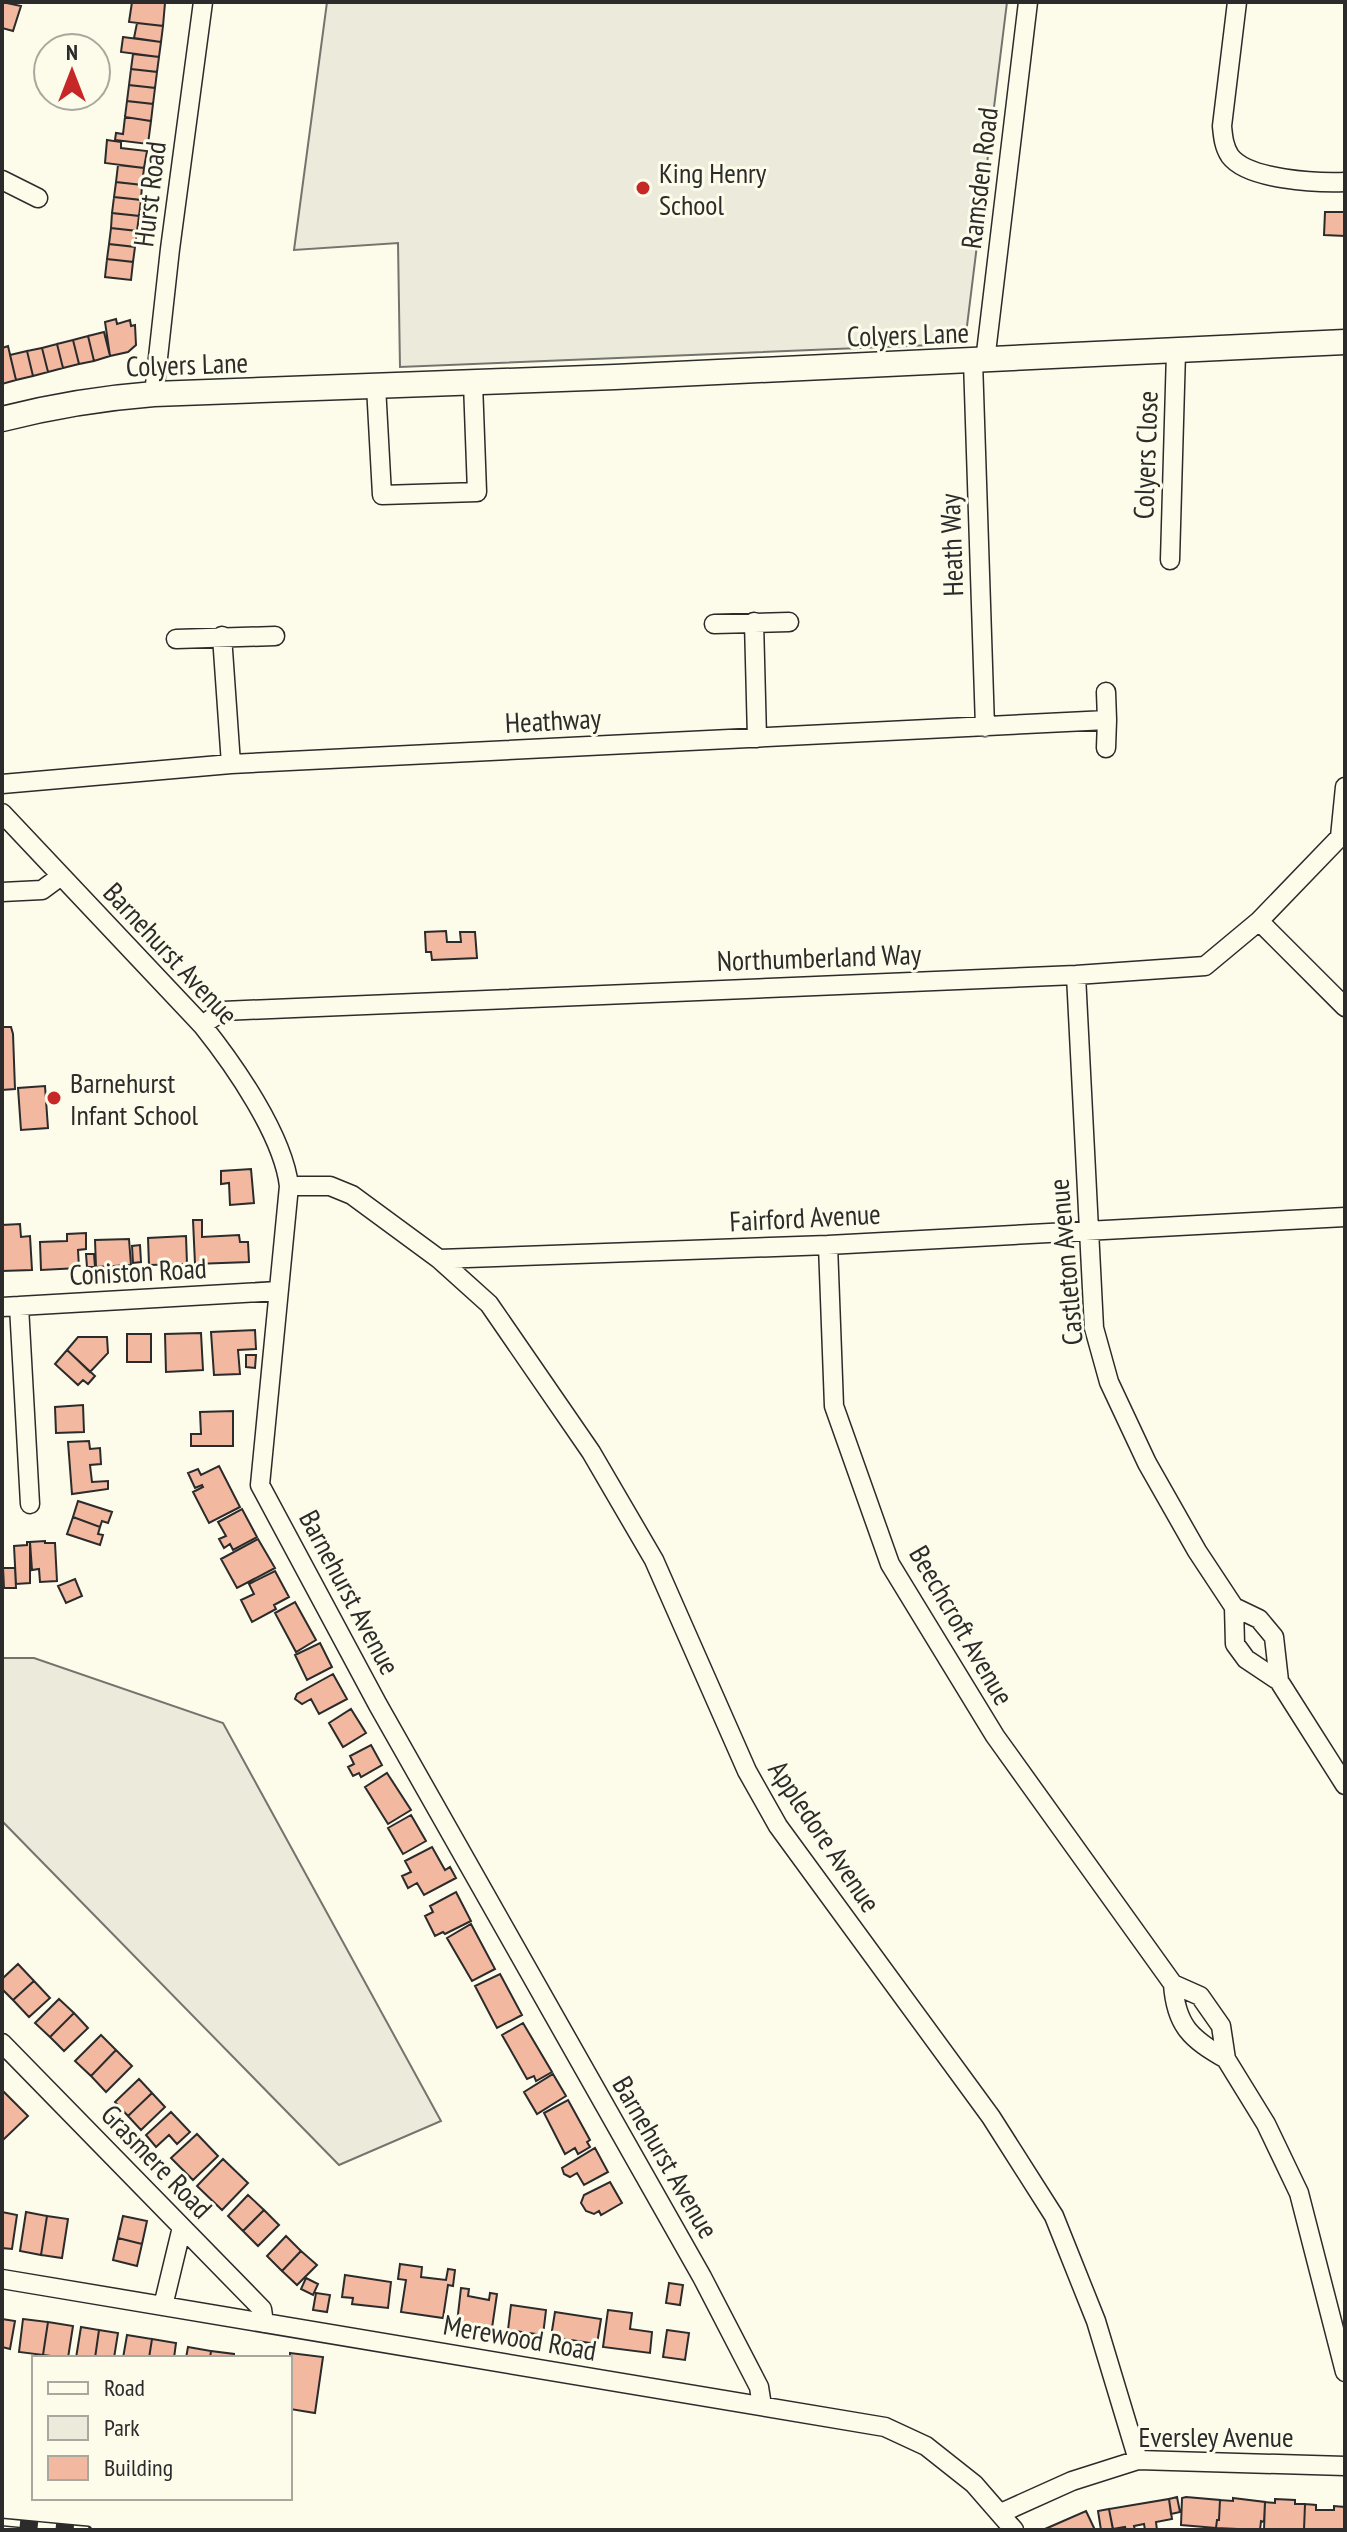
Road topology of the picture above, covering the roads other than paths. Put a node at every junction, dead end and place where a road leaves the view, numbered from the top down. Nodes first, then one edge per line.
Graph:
1 (203, 2) edge
2 (1028, 2) edge
3 (1237, 2) edge
4 (2, 180) edge
5 (1345, 182) edge
6 (38, 198) dead end
7 (1345, 342) edge
8 (1176, 352) junction
9 (979, 361) junction
10 (473, 383) junction
11 (376, 386) junction
12 (154, 394) junction
13 (2, 419) edge
14 (1170, 560) dead end
15 (754, 622) junction
16 (789, 622) dead end
17 (714, 624) dead end
18 (222, 636) junction
19 (275, 636) dead end
20 (176, 639) dead end
21 (1106, 692) dead end
22 (1107, 720) junction
23 (985, 727) junction
24 (757, 738) junction
25 (1106, 748) dead end
26 (231, 764) junction
27 (2, 784) edge
28 (1345, 787) edge
29 (2, 813) edge
30 (61, 876) junction
31 (2, 892) edge
32 (1259, 921) junction
33 (1076, 975) junction
34 (1345, 1007) edge
35 (202, 1025) junction
36 (289, 1186) junction
37 (1345, 1217) edge
38 (1088, 1230) junction
39 (828, 1245) junction
40 (439, 1259) junction
41 (278, 1291) junction
42 (11, 1307) edge
43 (30, 1504) dead end
44 (1234, 1607) junction
45 (1279, 1681) junction
46 (1345, 1785) edge
47 (1173, 1984) junction
48 (2, 2043) edge
49 (1226, 2059) junction
50 (182, 2227) junction
51 (2, 2279) edge
52 (163, 2306) junction
53 (264, 2323) junction
54 (1345, 2372) edge
55 (762, 2406) junction
56 (1138, 2460) junction
57 (1345, 2466) edge
58 (1001, 2513) junction
59 (1014, 2530) edge

1 - 12 street, Hurst Road
2 - 9 street, Ramsden Road
3 - 5 street
4 - 6 street
7 - 8 street, Colyers Lane
8 - 9 street, Colyers Lane
8 - 14 street, Colyers Close
9 - 10 street, Colyers Lane
9 - 23 street, Heath Way
10 - 11 street, Colyers Lane
10 - 11 street
11 - 12 street, Colyers Lane
12 - 13 street, Colyers Lane
15 - 16 street
15 - 17 street
15 - 24 street
18 - 19 street
18 - 20 street
18 - 26 street
21 - 22 street
22 - 23 street, Heathway
22 - 25 street
23 - 24 street, Heathway
24 - 26 street, Heathway
26 - 27 street, Heathway
28 - 32 street, Northumberland Way
29 - 30 street, Barnehurst Avenue
30 - 31 street
30 - 35 street, Barnehurst Avenue
32 - 33 street, Northumberland Way
32 - 34 street
33 - 35 street, Northumberland Way
33 - 38 street, Castleton Avenue
35 - 36 street, Barnehurst Avenue
36 - 40 street
36 - 41 street, Barnehurst Avenue
37 - 38 street, Fairford Avenue
38 - 39 street, Fairford Avenue
38 - 44 street, Castleton Avenue
39 - 40 street, Fairford Avenue
39 - 47 street, Beechcroft Avenue
40 - 56 street, Appledore Avenue
41 - 42 street, Coniston Road
41 - 55 street, Barnehurst Avenue
42 - 43 street
44 - 45 street, Castleton Avenue
44 - 45 street, Castleton Avenue
45 - 46 street, Castleton Avenue
47 - 49 street, Beechcroft Avenue
47 - 49 street, Beechcroft Avenue
48 - 50 street, Grasmere Road
49 - 54 street, Beechcroft Avenue
50 - 52 street
50 - 53 street, Grasmere Road
51 - 52 street, Merewood Road
52 - 53 street, Merewood Road
53 - 55 street, Merewood Road
55 - 58 street, Merewood Road
56 - 57 street, Eversley Avenue
56 - 58 street, Eversley Avenue
58 - 59 street, Merewood Road

